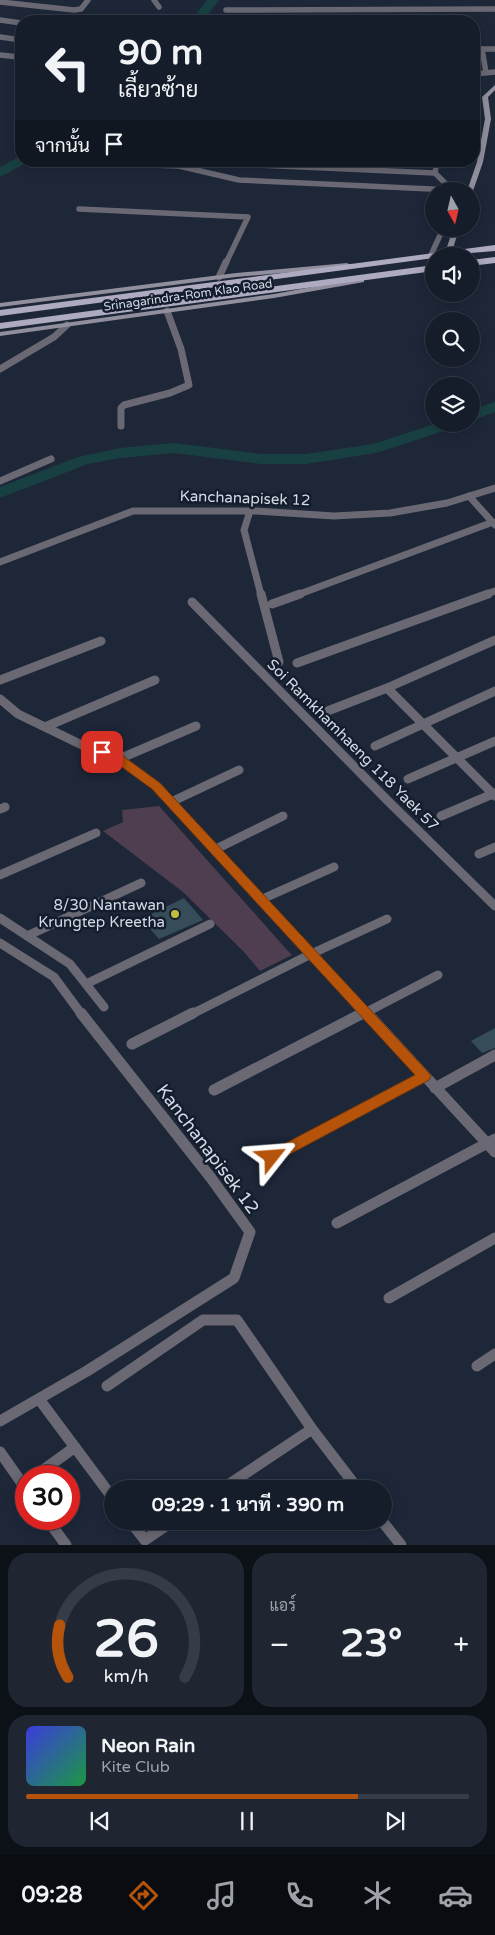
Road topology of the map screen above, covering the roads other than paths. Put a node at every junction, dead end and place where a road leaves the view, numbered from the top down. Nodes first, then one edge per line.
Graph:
1 (88, 0) edge
2 (154, 0) edge
3 (0, 2) edge
4 (159, 7) dead end
5 (495, 9) edge
6 (226, 10) dead end
7 (0, 20) edge
8 (15, 22) edge
9 (0, 37) edge
10 (15, 39) edge
11 (482, 49) joint
12 (495, 49) edge
13 (0, 55) edge
14 (15, 57) edge
15 (495, 72) edge
16 (486, 73) junction
17 (480, 74) edge
18 (495, 87) edge
19 (480, 162) edge
20 (191, 167) edge
21 (342, 167) edge
22 (377, 167) edge
23 (436, 167) edge
24 (478, 167) edge
25 (377, 170) junction
26 (435, 173) junction
27 (445, 182) edge
28 (473, 182) edge
29 (425, 189) edge
30 (79, 209) dead end
31 (495, 248) edge
32 (480, 250) edge
33 (425, 258) edge
34 (495, 260) edge
35 (480, 262) edge
36 (363, 264) junction
37 (425, 269) edge
38 (379, 276) junction
39 (219, 277) junction
40 (0, 305) edge
41 (166, 311) junction
42 (0, 314) edge
43 (67, 325) junction
44 (0, 326) edge
45 (0, 334) edge
46 (0, 369) edge
47 (121, 426) dead end
48 (51, 459) dead end
49 (0, 481) edge
50 (495, 488) edge
51 (469, 496) junction
52 (250, 511) junction
53 (494, 523) edge
54 (1, 560) edge
55 (495, 591) edge
56 (192, 602) dead end
57 (272, 604) dead end
58 (495, 640) edge
59 (101, 641) dead end
60 (279, 662) dead end
61 (297, 663) dead end
62 (0, 680) edge
63 (155, 680) dead end
64 (387, 688) junction
65 (495, 691) edge
66 (0, 700) edge
67 (325, 712) dead end
68 (422, 725) junction
69 (196, 726) dead end
70 (45, 727) junction
71 (495, 741) edge
72 (375, 746) dead end
73 (456, 758) junction
74 (119, 759) junction
75 (239, 770) dead end
76 (408, 779) dead end
77 (494, 795) edge
78 (171, 802) junction
79 (283, 816) dead end
80 (441, 816) dead end
81 (96, 833) dead end
82 (495, 846) edge
83 (214, 850) junction
84 (479, 854) dead end
85 (334, 867) dead end
86 (0, 875) edge
87 (141, 883) dead end
88 (260, 900) junction
89 (495, 906) edge
90 (0, 918) edge
91 (387, 919) dead end
92 (210, 924) dead end
93 (26, 936) junction
94 (0, 943) edge
95 (311, 954) junction
96 (438, 975) dead end
97 (86, 984) junction
98 (104, 1007) dead end
99 (366, 1011) junction
100 (132, 1044) dead end
101 (495, 1055) edge
102 (424, 1076) junction
103 (435, 1088) junction
104 (214, 1090) dead end
105 (491, 1141) edge
106 (495, 1152) edge
107 (272, 1157) dead end
108 (337, 1223) dead end
109 (495, 1238) edge
110 (389, 1298) dead end
111 (495, 1354) edge
112 (477, 1366) dead end
113 (107, 1386) dead end
114 (38, 1399) junction
115 (0, 1421) edge
116 (312, 1429) junction
117 (75, 1447) junction
118 (0, 1452) edge
119 (50, 1465) edge
120 (15, 1472) edge
121 (236, 1480) edge
122 (351, 1480) edge
123 (104, 1487) edge
124 (55, 1530) edge
125 (135, 1530) edge
126 (159, 1530) edge
127 (389, 1530) edge
128 (141, 1542) edge
129 (66, 1545) edge
130 (401, 1545) edge

1 - 3 street
2 - 4 street
5 - 6 street
7 - 8 street
9 - 10 street
11 - 12 street
11 - 16 street
13 - 14 street
15 - 16 street
16 - 17 street
18 - 19 main road
20 - 29 street
21 - 25 street
22 - 25 street
23 - 26 street
24 - 28 main road
25 - 26 street
26 - 27 street
30 - 39 street
31 - 32 main road, Srinagarindra-Rom Klao Road
33 - 36 main road, Srinagarindra-Rom Klao Road
34 - 35 main road
36 - 39 main road, Srinagarindra-Rom Klao Road
36 - 42 main road, Srinagarindra-Rom Klao Road
37 - 38 main road, Srinagarindra-Rom Klao Road
38 - 41 main road, Srinagarindra-Rom Klao Road
38 - 44 main road, Srinagarindra-Rom Klao Road
39 - 40 main road, Srinagarindra-Rom Klao Road
41 - 43 main road, Srinagarindra-Rom Klao Road
41 - 47 street
43 - 45 main road, Srinagarindra-Rom Klao Road
43 - 46 street
48 - 49 street
50 - 51 street, Kanchanapisek 12
51 - 52 street, Kanchanapisek 12
51 - 53 street
52 - 54 street, Kanchanapisek 12
52 - 60 street
53 - 57 street
55 - 61 street
56 - 89 street, Soi Ramkhamhaeng 118 Yaek 57
58 - 64 street
59 - 62 street
63 - 70 street
64 - 67 street
64 - 68 street
65 - 68 street
66 - 70 street
68 - 72 street
68 - 73 street
69 - 74 street
70 - 74 street
71 - 73 street
73 - 76 street
73 - 77 street
74 - 78 street
75 - 78 street
77 - 80 street
78 - 83 street
79 - 83 street
81 - 86 street
82 - 84 street
83 - 88 street
85 - 88 street
87 - 93 street
88 - 95 street
90 - 93 street
91 - 95 street
92 - 97 street
93 - 97 street
94 - 114 street, Kanchanapisek 12
95 - 99 street
95 - 100 street
96 - 99 street
97 - 98 street
99 - 102 street
99 - 104 street
101 - 103 street
102 - 103 street
102 - 107 street
103 - 105 street
105 - 106 street
105 - 108 street
109 - 110 street
111 - 112 street
113 - 116 street
114 - 115 street, Kanchanapisek 12
114 - 117 street
116 - 121 street
116 - 122 street
117 - 119 street
117 - 123 street
118 - 120 street
124 - 129 street
125 - 128 street
126 - 128 street
127 - 130 street

